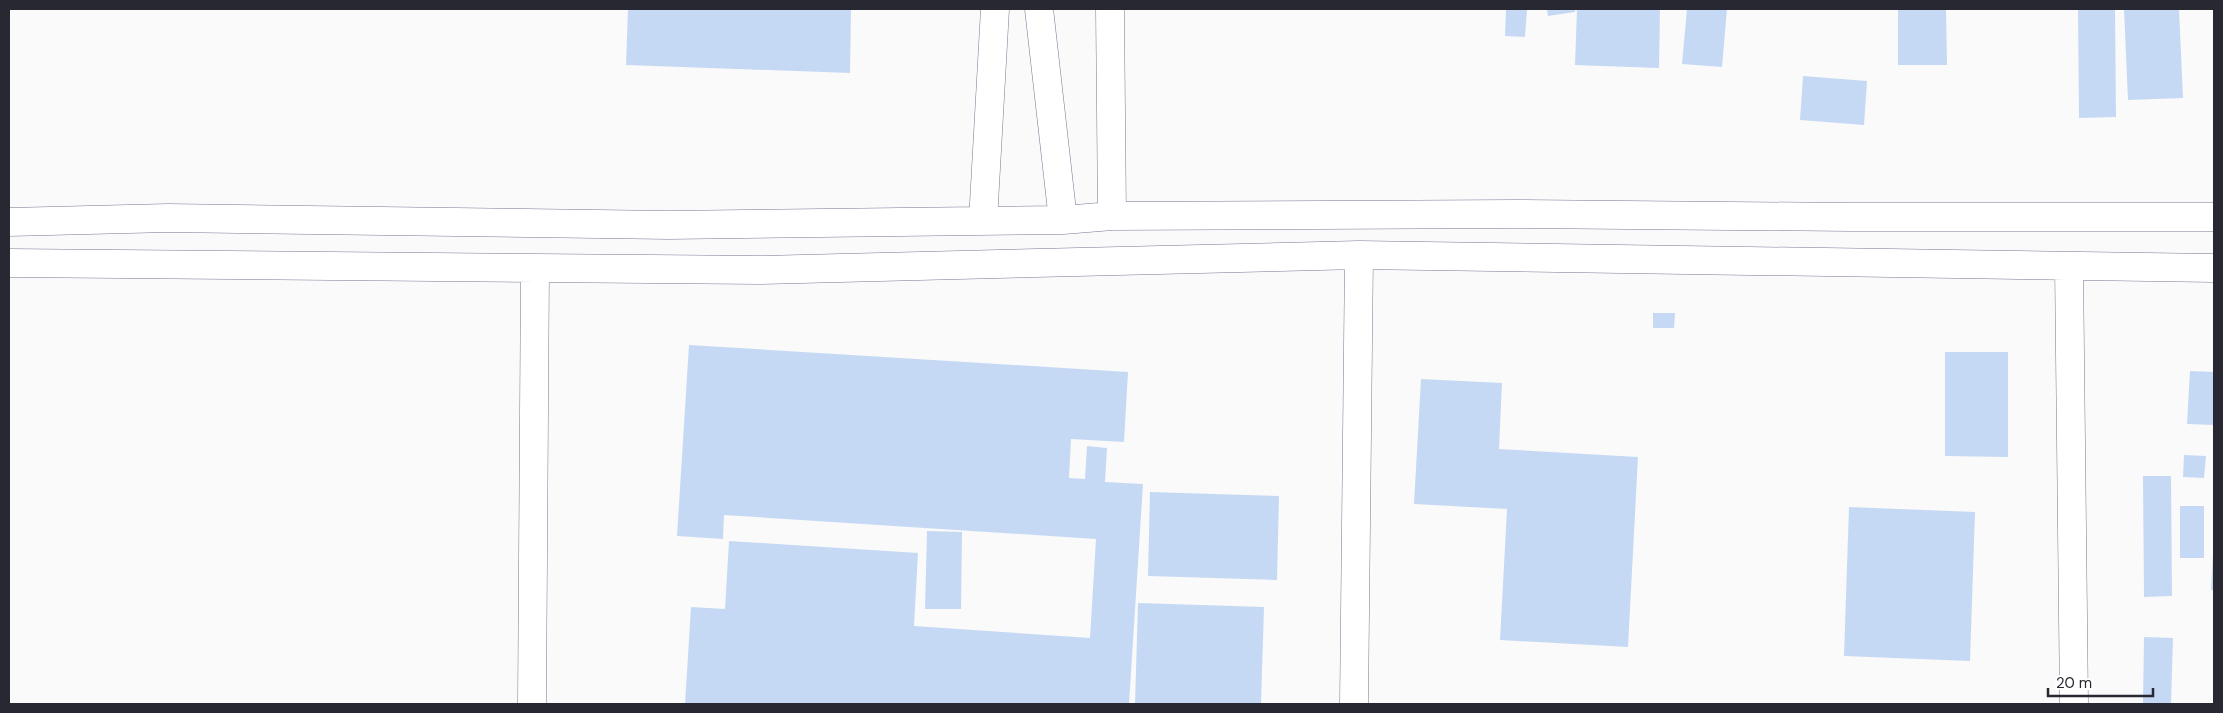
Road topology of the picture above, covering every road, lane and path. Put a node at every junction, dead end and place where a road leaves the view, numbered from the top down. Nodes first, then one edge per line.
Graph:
1 (995, 9) edge
2 (1039, 9) edge
3 (1110, 9) edge
4 (1112, 216) junction
5 (2214, 217) edge
6 (1063, 220) junction
7 (983, 221) junction
8 (9, 222) edge
9 (1359, 256) junction
10 (9, 263) edge
11 (2069, 266) junction
12 (535, 268) junction
13 (2214, 268) edge
14 (532, 704) edge
15 (1354, 704) edge
16 (2074, 704) edge

1 - 7 street
2 - 6 street
3 - 4 street
4 - 5 street
4 - 6 street
6 - 7 street
7 - 8 street
9 - 11 street
9 - 12 street
9 - 15 street
10 - 12 street
11 - 13 street
11 - 16 street
12 - 14 street

